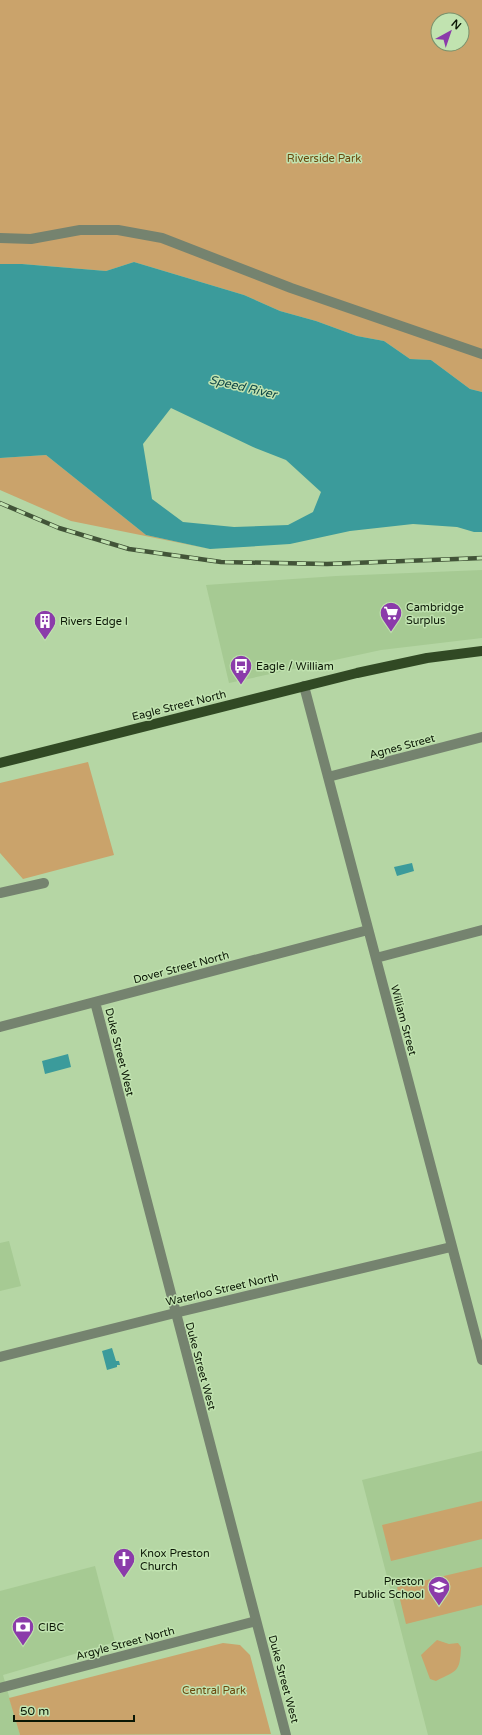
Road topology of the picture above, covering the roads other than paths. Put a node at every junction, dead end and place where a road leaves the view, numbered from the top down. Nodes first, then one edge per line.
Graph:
1 (0, 238) edge
2 (482, 354) edge
3 (482, 651) edge
4 (304, 686) junction
5 (482, 738) edge
6 (0, 763) edge
7 (328, 777) junction
8 (44, 883) dead end
9 (0, 893) edge
10 (368, 930) junction
11 (482, 930) edge
12 (376, 958) junction
13 (95, 1002) junction
14 (0, 1027) edge
15 (451, 1247) junction
16 (175, 1313) junction
17 (0, 1356) edge
18 (482, 1360) edge
19 (256, 1621) junction
20 (0, 1688) edge
21 (286, 1735) edge

1 - 2 street
3 - 4 main road, Eagle Street North
4 - 6 main road, Eagle Street North
4 - 7 street, William Street
5 - 7 street, Agnes Street
7 - 10 street, William Street
8 - 9 street
10 - 12 street, William Street
10 - 13 street, Dover Street North
11 - 12 street
12 - 15 street, William Street
13 - 14 street, Dover Street North
13 - 16 street, Duke Street West
15 - 16 street, Waterloo Street North
15 - 18 street, William Street
16 - 17 street, Waterloo Street North
16 - 19 street, Duke Street West
19 - 20 street, Argyle Street North
19 - 21 street, Duke Street West

